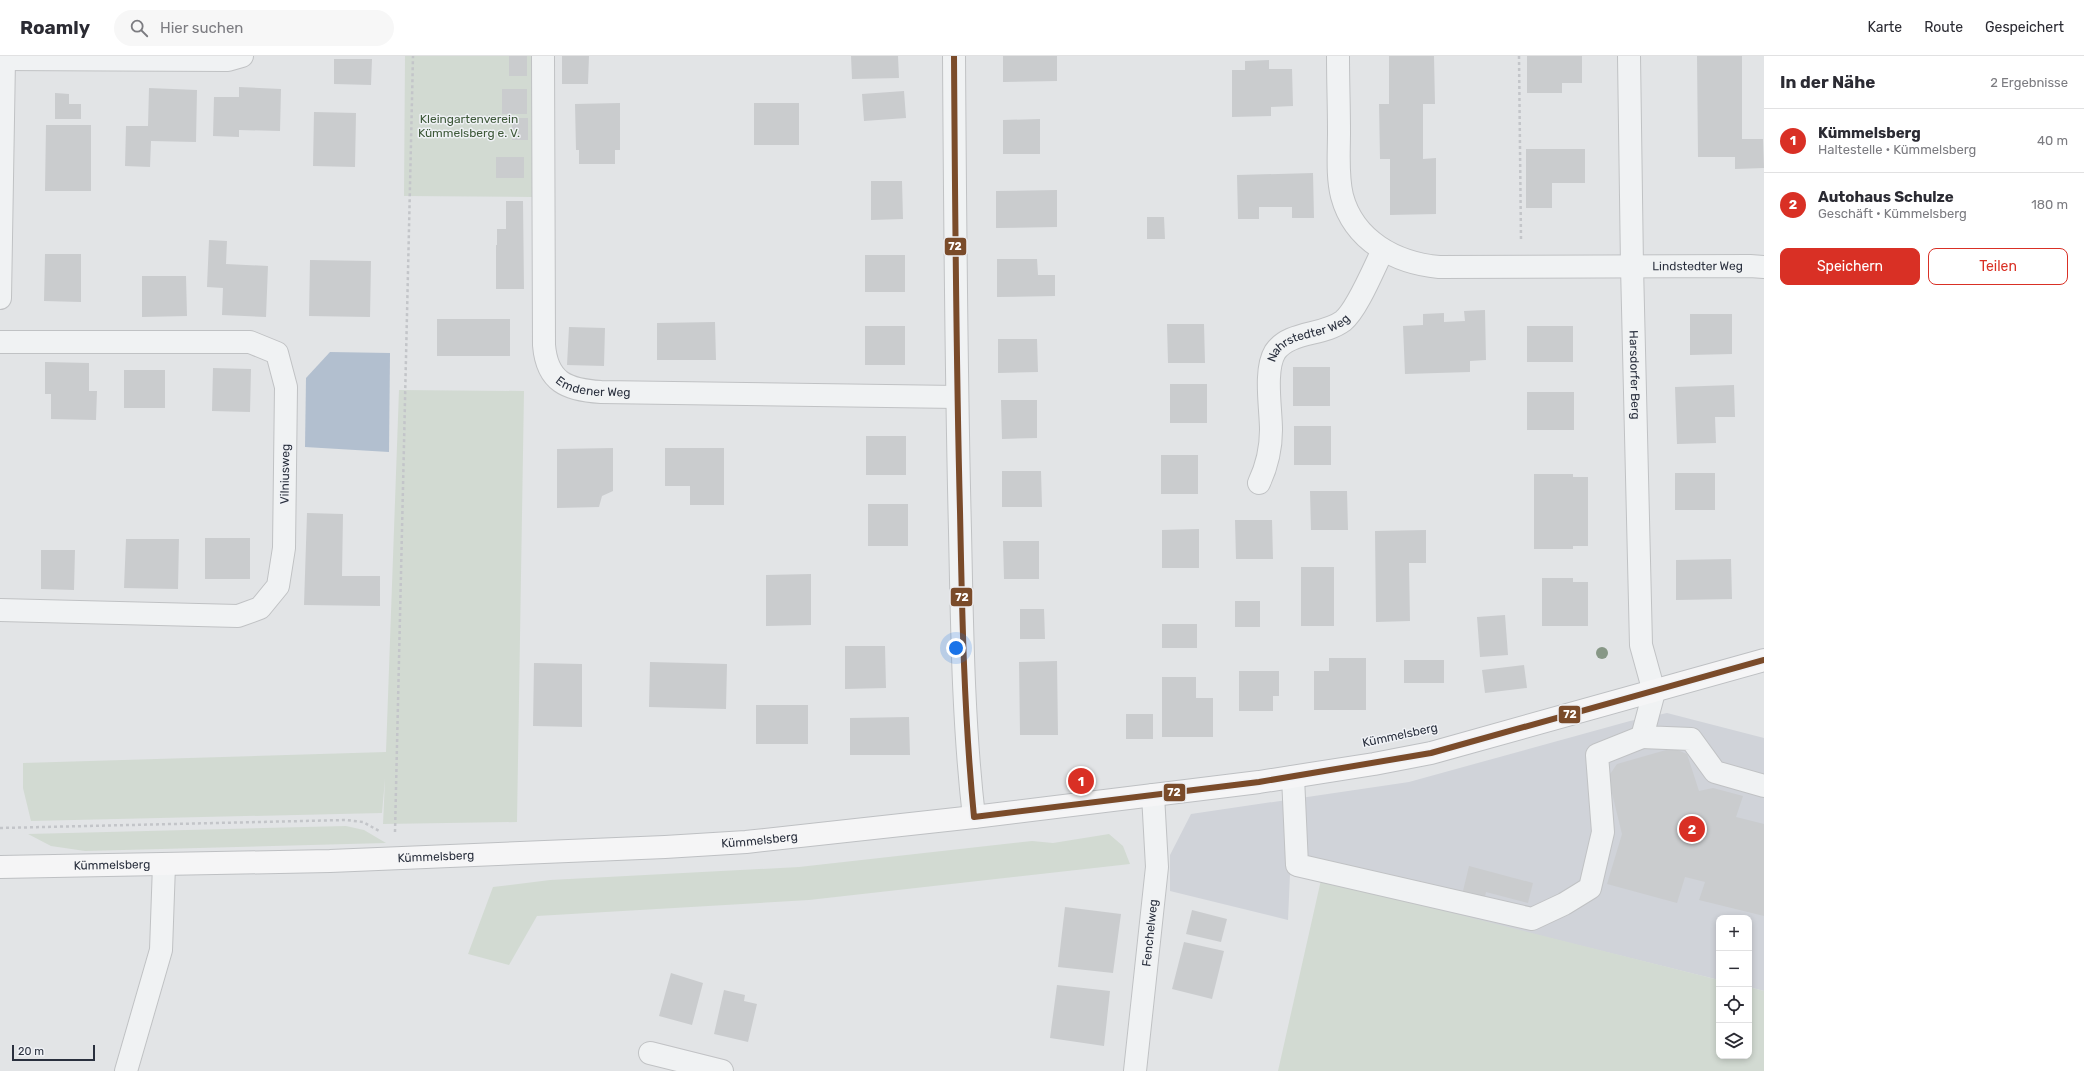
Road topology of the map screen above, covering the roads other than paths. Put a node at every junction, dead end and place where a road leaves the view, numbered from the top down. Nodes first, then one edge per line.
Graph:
1 (242, 56) edge
2 (543, 56) edge
3 (954, 56) edge
4 (1338, 56) edge
5 (1629, 56) edge
6 (2, 59) edge
7 (1383, 250) junction
8 (1632, 266) junction
9 (1764, 268) edge
10 (0, 298) edge
11 (0, 342) edge
12 (957, 397) junction
13 (1259, 483) dead end
14 (0, 610) edge
15 (1764, 660) edge
16 (1654, 692) junction
17 (1642, 737) junction
18 (1293, 777) junction
19 (1764, 786) edge
20 (1153, 795) junction
21 (974, 817) junction
22 (164, 864) junction
23 (0, 867) edge
24 (650, 1052) dead end
25 (126, 1071) edge
26 (722, 1071) edge
27 (1134, 1071) edge

1 - 6 street
2 - 12 street, Emdener Weg
3 - 12 street
4 - 7 street
5 - 8 street, Harsdorfer Berg
6 - 10 street
7 - 8 street
7 - 13 street, Nahrstedter Weg
8 - 9 street, Lindstedter Weg
8 - 16 street, Harsdorfer Berg
11 - 14 street, Vilniusweg
12 - 21 street
15 - 16 main road, Kümmelsberg
16 - 17 street
16 - 18 main road, Kümmelsberg
17 - 18 street
17 - 19 street
18 - 20 main road, Kümmelsberg
20 - 21 main road, Kümmelsberg
20 - 27 street, Fenchelweg
21 - 22 main road, Kümmelsberg
22 - 23 main road, Kümmelsberg
22 - 25 street
24 - 26 street

